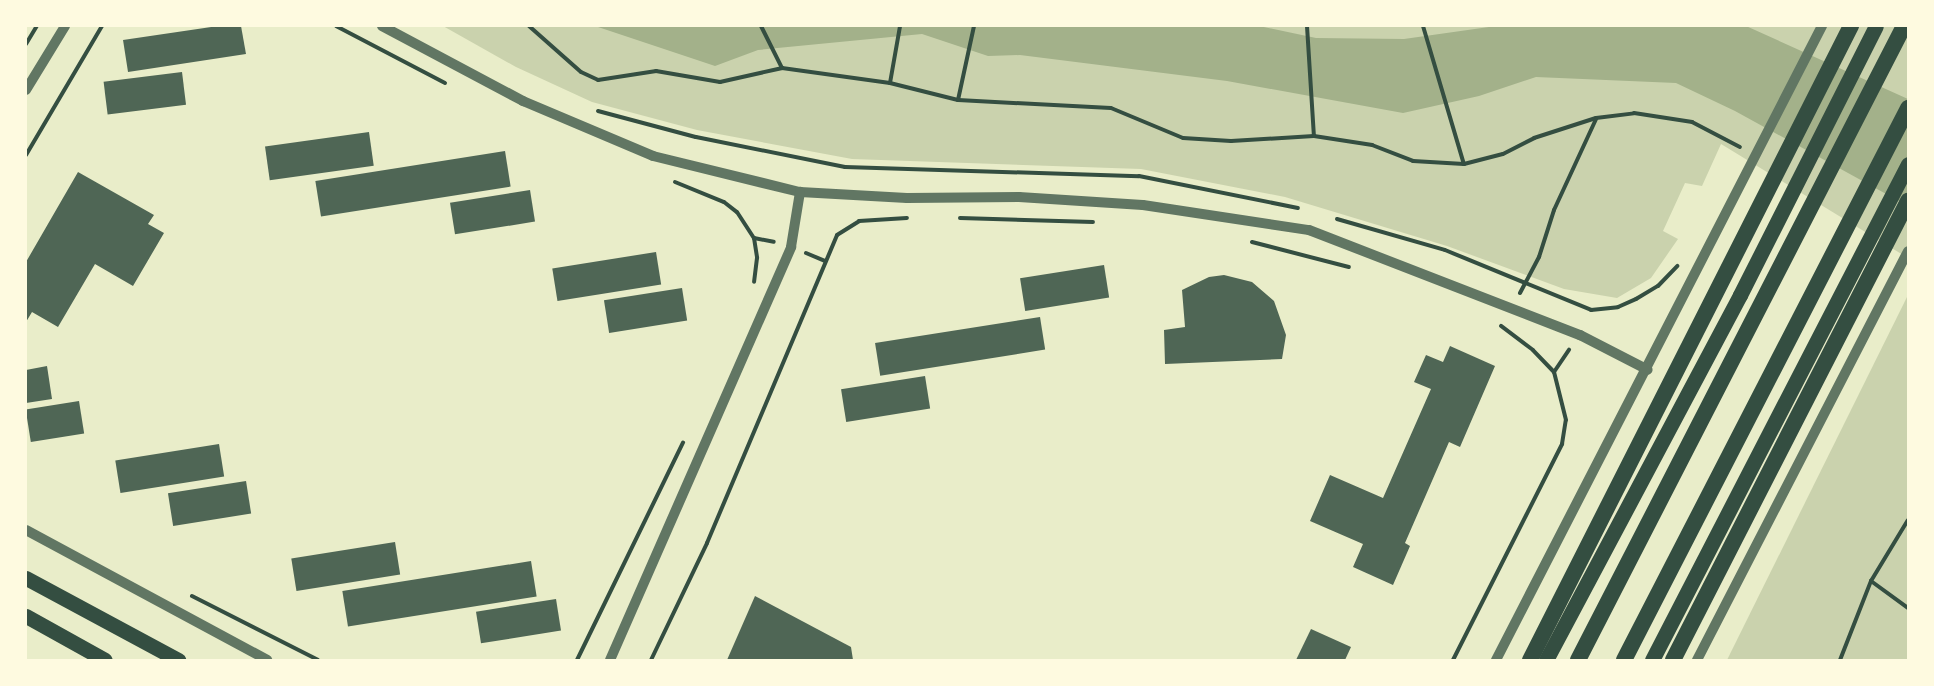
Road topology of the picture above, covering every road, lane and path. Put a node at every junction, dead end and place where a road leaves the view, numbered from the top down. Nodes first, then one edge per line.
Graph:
1 (37, 26) edge
2 (64, 26) edge
3 (102, 26) edge
4 (336, 26) edge
5 (382, 26) edge
6 (529, 26) edge
7 (761, 26) edge
8 (900, 26) edge
9 (974, 26) edge
10 (1307, 26) edge
11 (1423, 26) edge
12 (1822, 26) edge
13 (1851, 26) edge
14 (1876, 26) edge
15 (1904, 26) edge
16 (26, 44) edge
17 (782, 68) junction
18 (890, 82) junction
19 (450, 85) dead end
20 (26, 90) edge
21 (958, 100) junction
22 (1908, 108) edge
23 (1596, 118) junction
24 (1692, 122) dead end
25 (1314, 136) junction
26 (26, 155) edge
27 (1464, 164) junction
28 (1908, 164) edge
29 (664, 177) dead end
30 (800, 192) junction
31 (1908, 201) edge
32 (913, 217) dead end
33 (947, 217) dead end
34 (1100, 222) dead end
35 (1240, 240) dead end
36 (1908, 251) edge
37 (1678, 264) dead end
38 (1360, 270) dead end
39 (1658, 286) dead end
40 (752, 289) dead end
41 (1511, 308) junction
42 (1499, 324) dead end
43 (1648, 370) junction
44 (685, 438) dead end
45 (1908, 520) edge
46 (26, 530) edge
47 (26, 578) edge
48 (1871, 581) junction
49 (1908, 608) edge
50 (26, 616) edge
51 (105, 660) edge
52 (178, 660) edge
53 (267, 660) edge
54 (577, 660) edge
55 (610, 660) edge
56 (651, 660) edge
57 (1453, 660) edge
58 (1496, 660) edge
59 (1530, 660) edge
60 (1546, 660) edge
61 (1578, 660) edge
62 (1624, 660) edge
63 (1652, 660) edge
64 (1672, 660) edge
65 (1697, 660) edge
66 (1839, 660) edge

1 - 16 path
2 - 20 street
3 - 26 path
4 - 19 path
5 - 30 street
6 - 17 path
7 - 17 path
8 - 18 path
9 - 21 path
10 - 25 path
11 - 27 path
12 - 43 street
13 - 59 highway
14 - 60 main road
15 - 61 highway
17 - 18 path
18 - 21 path
21 - 25 path
22 - 62 highway
23 - 24 path
23 - 27 path
23 - 41 path
25 - 27 path
28 - 63 main road
29 - 40 path
30 - 41 street
30 - 55 street
31 - 64 highway
32 - 56 path
33 - 34 path
35 - 38 path
36 - 65 street
37 - 39 path
41 - 43 street
42 - 57 path
43 - 58 street
44 - 54 path
45 - 48 path
46 - 53 street
47 - 52 main road
48 - 49 path
48 - 66 path
50 - 51 main road

